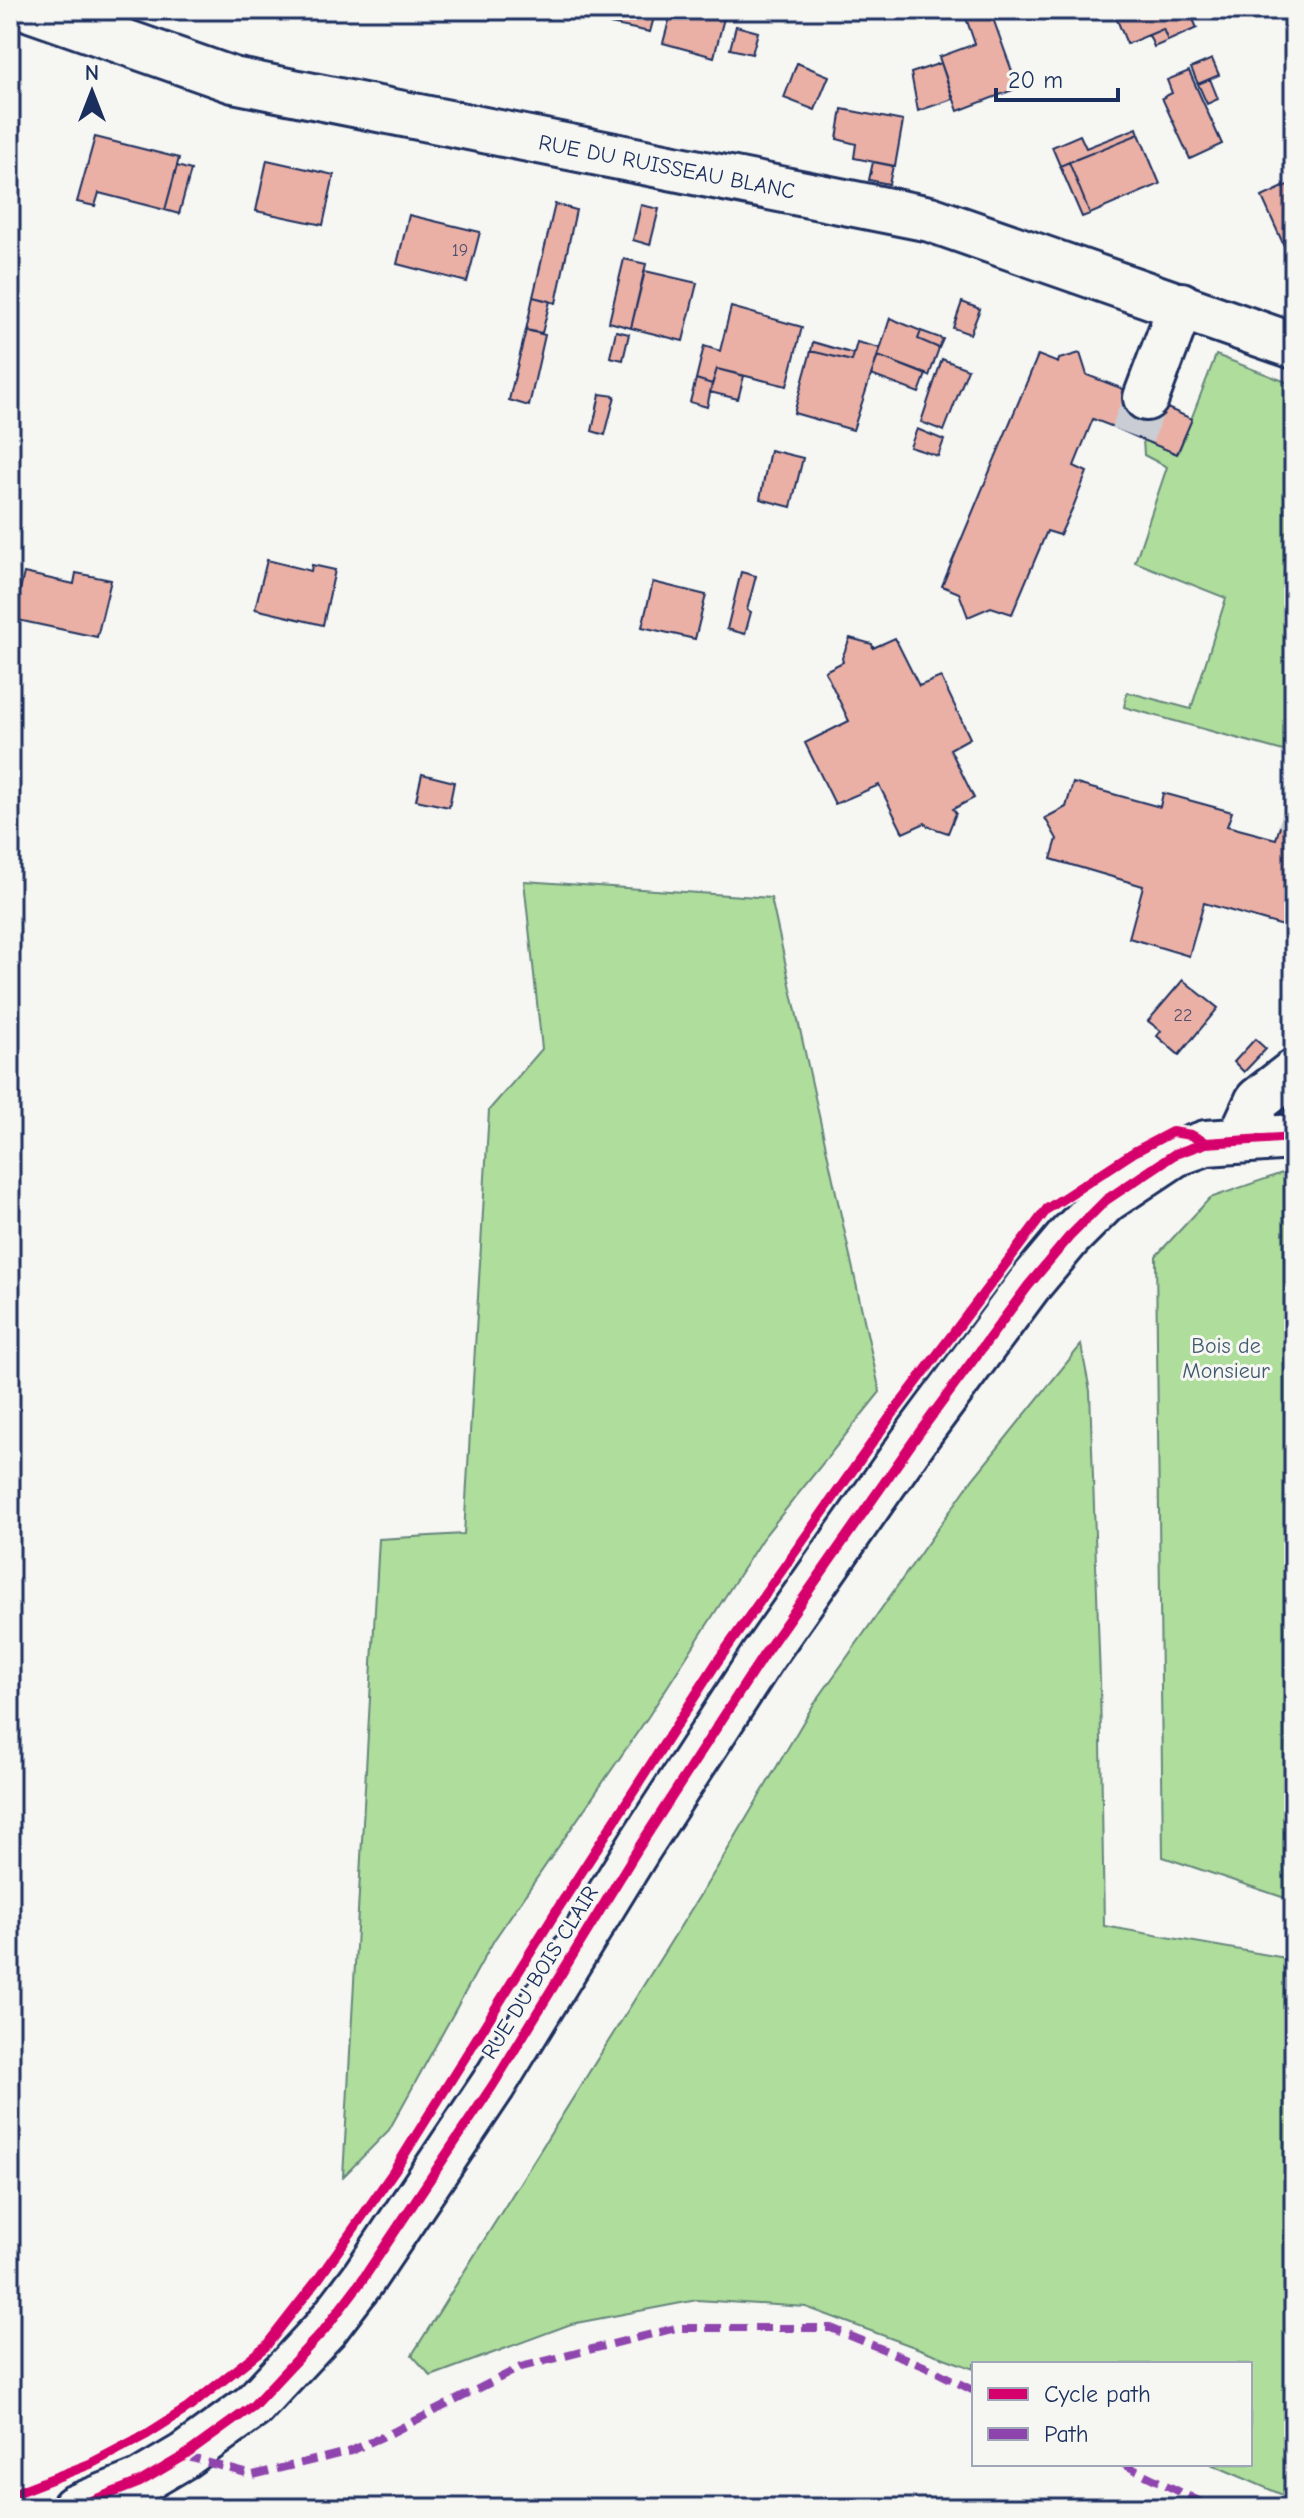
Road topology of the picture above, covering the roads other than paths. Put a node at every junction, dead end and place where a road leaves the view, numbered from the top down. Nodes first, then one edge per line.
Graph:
1 (33, 10) edge
2 (1181, 305) junction
3 (1294, 346) edge
4 (1146, 398) tunnel mouth
5 (1294, 1072) edge
6 (1294, 1137) edge
7 (1240, 1139) junction
8 (74, 2508) edge

1 - 2 street, RUE DU RUISSEAU BLANC
2 - 3 street, RUE DU RUISSEAU BLANC
2 - 4 street
5 - 7 street
6 - 7 street, RUE DU BOIS CLAIR
7 - 8 street, RUE DU BOIS CLAIR

